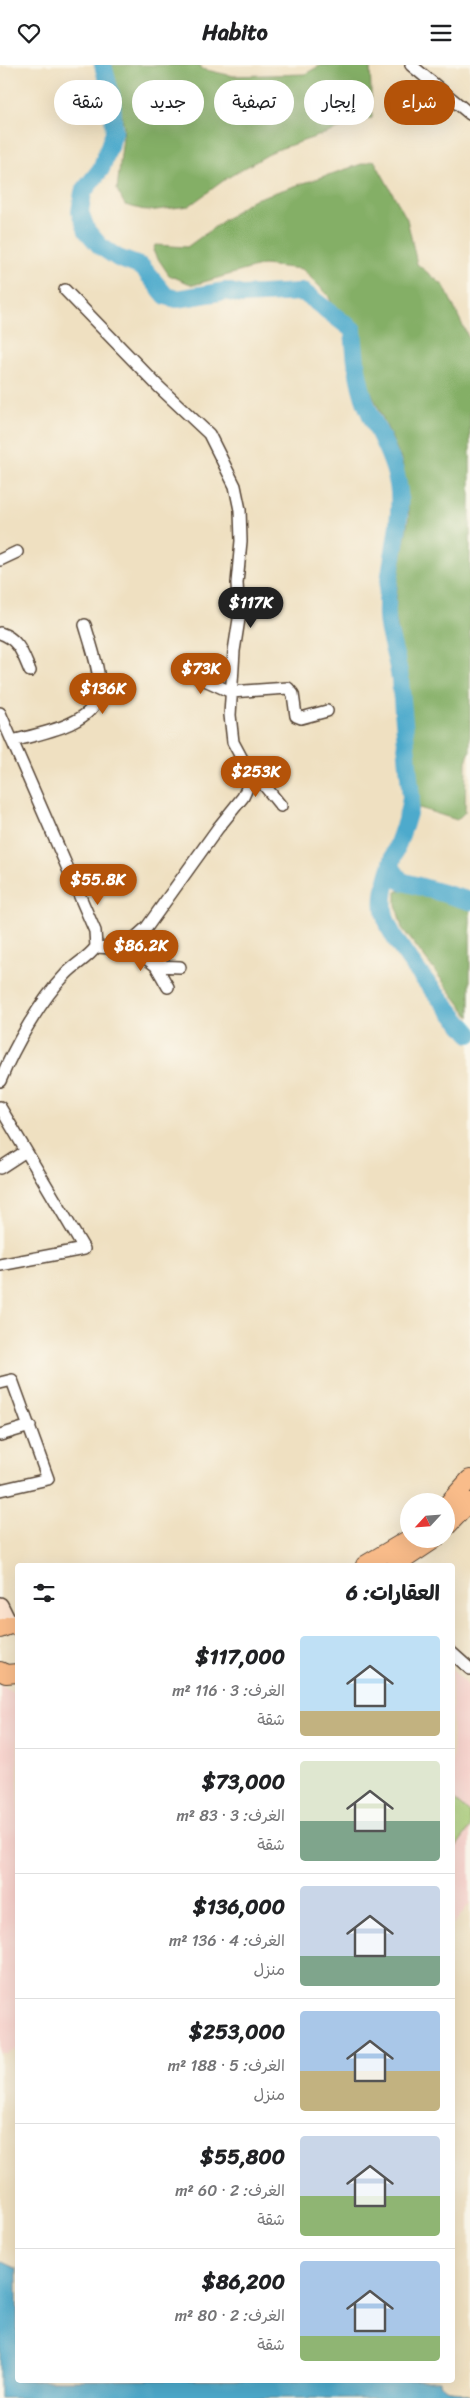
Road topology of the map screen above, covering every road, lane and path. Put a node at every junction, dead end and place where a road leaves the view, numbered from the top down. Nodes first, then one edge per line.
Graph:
1 (410, 65) edge
2 (470, 114) edge
3 (65, 290) dead end
4 (17, 551) dead end
5 (0, 560) edge
6 (85, 625) dead end
7 (0, 633) edge
8 (183, 670) dead end
9 (30, 671) dead end
10 (231, 693) junction
11 (327, 711) dead end
12 (0, 713) edge
13 (12, 741) junction
14 (248, 770) junction
15 (281, 806) dead end
16 (128, 944) junction
17 (96, 947) junction
18 (156, 966) junction
19 (180, 967) dead end
20 (168, 987) dead end
21 (0, 1081) edge
22 (0, 1107) edge
23 (26, 1151) junction
24 (0, 1168) edge
25 (0, 1265) edge
26 (0, 1383) edge
27 (30, 1426) junction
28 (0, 1435) edge
29 (470, 1479) edge
30 (0, 1490) edge
31 (455, 1496) edge
32 (470, 1502) edge
33 (455, 1518) edge
34 (400, 1544) edge
35 (422, 1548) edge
36 (368, 1563) edge
37 (399, 1563) edge
38 (0, 1605) edge
39 (9, 1627) edge
40 (455, 1656) edge
41 (470, 1669) edge
42 (0, 1671) edge
43 (15, 1673) edge

1 - 2 street
3 - 10 street
4 - 5 street
6 - 13 street
7 - 9 street
8 - 10 street
10 - 11 street
10 - 14 street
12 - 13 street
13 - 17 street
14 - 15 street
14 - 16 street
16 - 17 street
16 - 18 street
17 - 21 street
18 - 19 street
18 - 20 street
22 - 23 street
23 - 24 street
23 - 25 street
26 - 27 street
27 - 28 street
27 - 30 street
29 - 31 highway
32 - 33 highway
34 - 36 highway
35 - 37 highway
38 - 39 main road
40 - 41 street
42 - 43 highway

